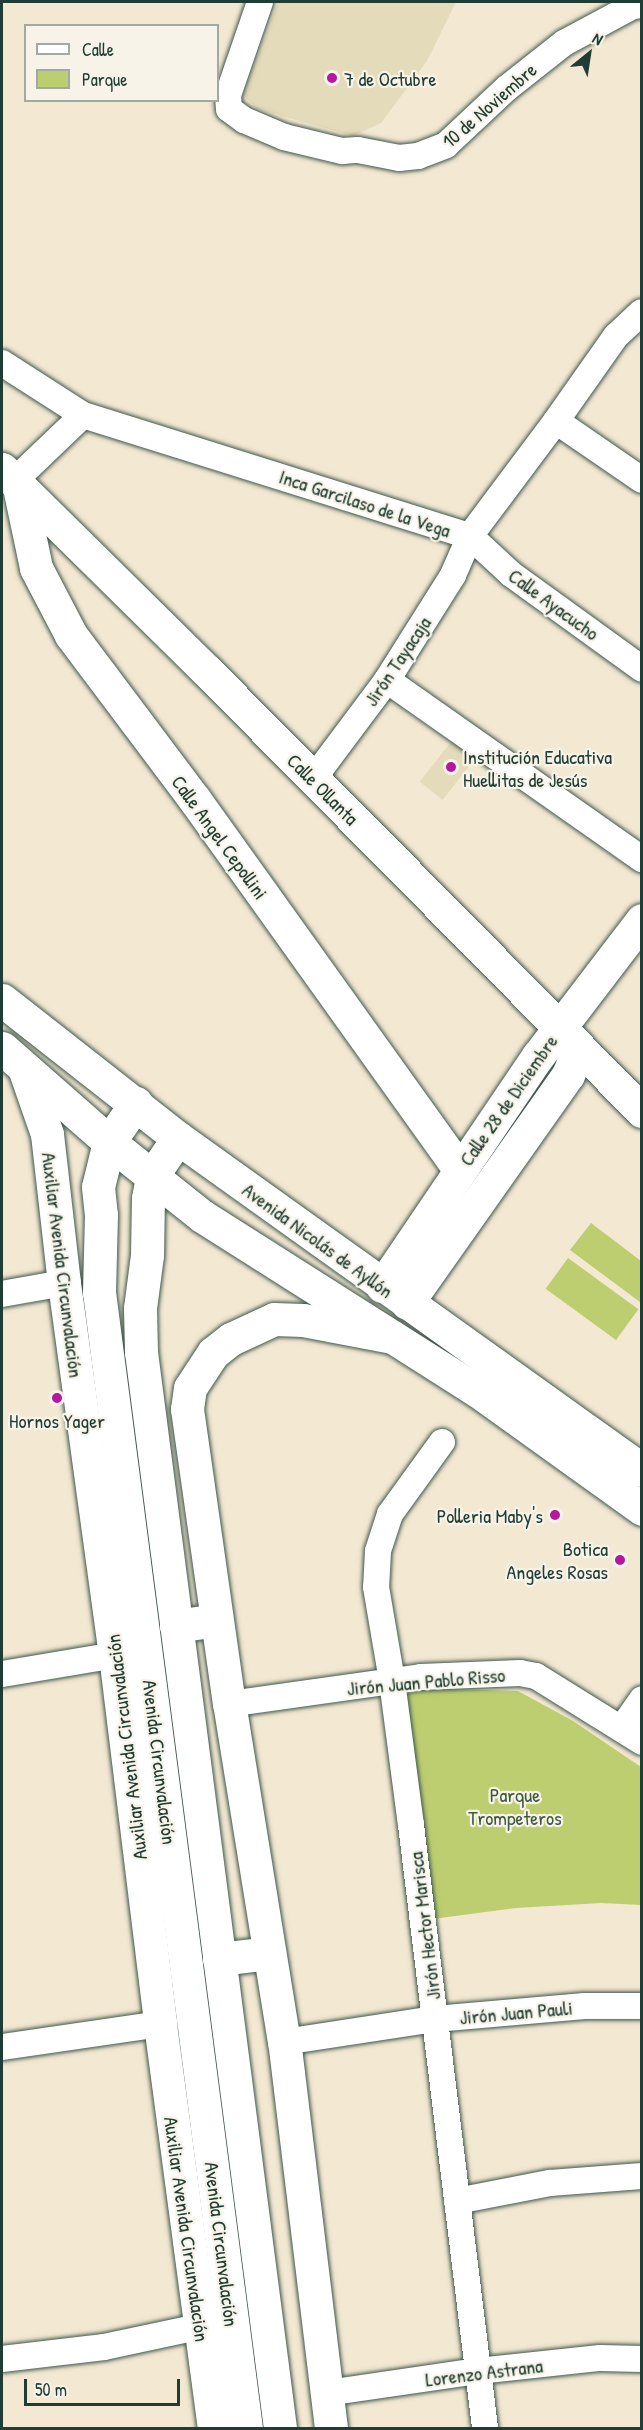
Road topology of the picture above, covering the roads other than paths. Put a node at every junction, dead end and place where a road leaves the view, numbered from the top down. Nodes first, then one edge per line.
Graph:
1 (260, 2) edge
2 (642, 5) edge
3 (642, 312) edge
4 (2, 363) edge
5 (83, 415) junction
6 (556, 421) junction
7 (12, 479) edge
8 (642, 480) edge
9 (470, 536) junction
10 (642, 669) edge
11 (387, 680) junction
12 (313, 779) junction
13 (642, 859) edge
14 (642, 920) edge
15 (2, 1000) edge
16 (569, 1038) junction
17 (13, 1058) edge
18 (136, 1103) junction
19 (642, 1111) edge
20 (178, 1138) junction
21 (109, 1142) junction
22 (459, 1169) junction
23 (152, 1176) junction
24 (64, 1283) junction
25 (2, 1294) edge
26 (394, 1295) junction
27 (395, 1337) junction
28 (442, 1442) dead end
29 (642, 1470) edge
30 (642, 1509) edge
31 (216, 1620) junction
32 (176, 1626) junction
33 (115, 1655) junction
34 (2, 1674) edge
35 (392, 1681) junction
36 (642, 1699) edge
37 (229, 1704) junction
38 (632, 1735) edge
39 (269, 1953) junction
40 (219, 1959) junction
41 (642, 2006) edge
42 (435, 2019) junction
43 (160, 2024) junction
44 (284, 2042) junction
45 (2, 2047) edge
46 (642, 2176) edge
47 (457, 2201) junction
48 (232, 2321) junction
49 (200, 2326) junction
50 (2, 2359) edge
51 (642, 2359) edge
52 (478, 2371) junction
53 (327, 2393) junction
54 (214, 2428) edge
55 (246, 2428) edge
56 (280, 2428) edge
57 (331, 2428) edge
58 (485, 2428) edge

1 - 2 street, 10 de Noviembre
3 - 6 street, Inca Garcilaso de la Vega
4 - 5 street, Inca Garcilaso de la Vega
5 - 7 street
5 - 9 street, Inca Garcilaso de la Vega
6 - 8 street
6 - 9 street, Inca Garcilaso de la Vega
7 - 12 street, Calle Ollanta
7 - 22 street, Calle Angel Cepollini
9 - 10 street, Calle Ayacucho
9 - 11 street, Jirón Tayacaja
11 - 12 street, Jirón Tayacaja
11 - 13 street
12 - 16 street, Calle Ollanta
14 - 16 street, Calle 28 de Diciembre
15 - 18 street, Avenida Nicolás de Ayllón
16 - 19 street, Calle Ollanta
16 - 22 street, Calle 28 de Diciembre
16 - 26 street, Calle 28 de Diciembre
17 - 21 street, Avenida Nicolás de Ayllón
17 - 24 street, Auxiliar Avenida Circunvalación
18 - 20 street, Avenida Nicolás de Ayllón
18 - 21 street, Avenida Circunvalación
20 - 23 street, Avenida Circunvalación
20 - 26 street, Avenida Nicolás de Ayllón
21 - 23 street, Avenida Nicolás de Ayllón
21 - 48 street, Avenida Circunvalación
22 - 26 street, Calle 28 de Diciembre
23 - 27 street, Avenida Nicolás de Ayllón
23 - 32 street, Avenida Circunvalación
24 - 25 street
24 - 33 street, Auxiliar Avenida Circunvalación
26 - 29 street, Avenida Nicolás de Ayllón
27 - 30 street, Avenida Nicolás de Ayllón
27 - 31 street
28 - 35 street, Jirón Hector Marisca
31 - 32 street
31 - 37 street
32 - 40 street, Avenida Circunvalación
33 - 34 street
33 - 43 street, Auxiliar Avenida Circunvalación
35 - 37 street, Jirón Juan Pablo Risso
35 - 38 street, Jirón Juan Pablo Risso
35 - 42 street, Jirón Hector Marisca
36 - 38 street
37 - 39 street
39 - 40 street
39 - 44 street
40 - 56 street, Avenida Circunvalación
41 - 42 street, Jirón Juan Pauli
42 - 44 street, Jirón Juan Pauli
42 - 47 street, Jirón Hector Marisca
43 - 45 street
43 - 49 street, Auxiliar Avenida Circunvalación
44 - 53 street
46 - 47 street
47 - 52 street, Jirón Hector Marisca
48 - 49 street
48 - 55 street, Avenida Circunvalación
49 - 50 street
49 - 54 street, Auxiliar Avenida Circunvalación
51 - 52 street, Lorenzo Astrana
52 - 53 street, Lorenzo Astrana
52 - 58 street, Jirón Hector Marisca
53 - 57 street

